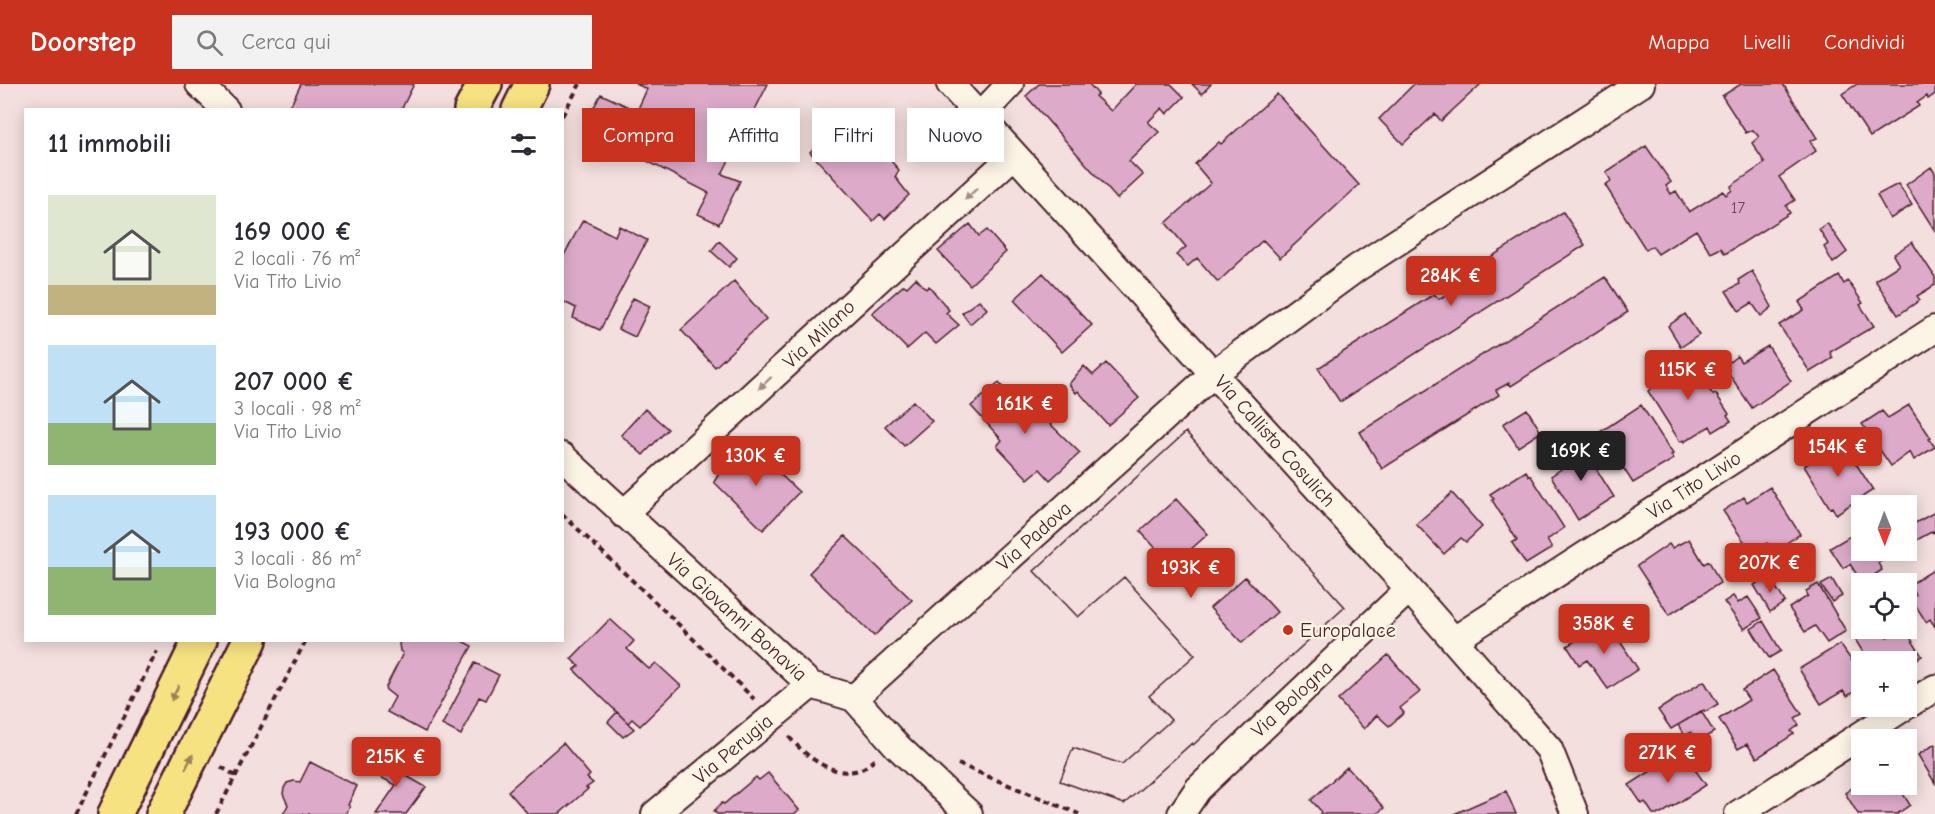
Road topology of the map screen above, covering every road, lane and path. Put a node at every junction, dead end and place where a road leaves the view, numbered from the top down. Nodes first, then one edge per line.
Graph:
1 (199, 84) edge
2 (485, 84) edge
3 (532, 84) edge
4 (580, 84) edge
5 (950, 84) edge
6 (1010, 84) edge
7 (1641, 84) edge
8 (224, 108) edge
9 (472, 108) edge
10 (520, 108) edge
11 (971, 108) edge
12 (987, 108) edge
13 (564, 112) edge
14 (1004, 144) edge
15 (1014, 155) junction
16 (1935, 329) edge
17 (1214, 374) junction
18 (564, 458) edge
19 (623, 514) junction
20 (1409, 589) junction
21 (1454, 640) junction
22 (199, 642) edge
23 (249, 642) edge
24 (305, 642) edge
25 (157, 650) dead end
26 (811, 685) junction
27 (1935, 688) edge
28 (854, 698) junction
29 (1917, 699) edge
30 (1889, 717) edge
31 (76, 814) edge
32 (115, 814) edge
33 (163, 814) edge
34 (216, 814) edge
35 (655, 814) edge
36 (969, 814) edge
37 (1181, 814) edge
38 (1575, 814) edge
39 (1738, 814) edge

1 - 8 street
2 - 9 main road
3 - 10 main road
4 - 13 path
5 - 11 street, Via Callisto Cosulich
6 - 12 street
7 - 17 street, Via Padova
14 - 15 street, Via Callisto Cosulich
15 - 17 street, Via Callisto Cosulich
15 -> 19 street, Via Milano
16 - 21 street, Via Tito Livio
17 - 20 street, Via Callisto Cosulich
17 - 28 street, Via Padova
18 - 19 street, Via Giovanni Bonavia
19 - 26 street, Via Giovanni Bonavia
20 - 21 street, Via Callisto Cosulich
20 - 37 street, Via Bologna
21 - 38 street, Via Callisto Cosulich
22 -> 32 main road
33 -> 23 main road
24 - 34 path
25 - 31 path
26 - 28 street, Via Giovanni Bonavia
26 - 35 street, Via Perugia
27 - 29 street
28 - 36 street
30 - 39 street

